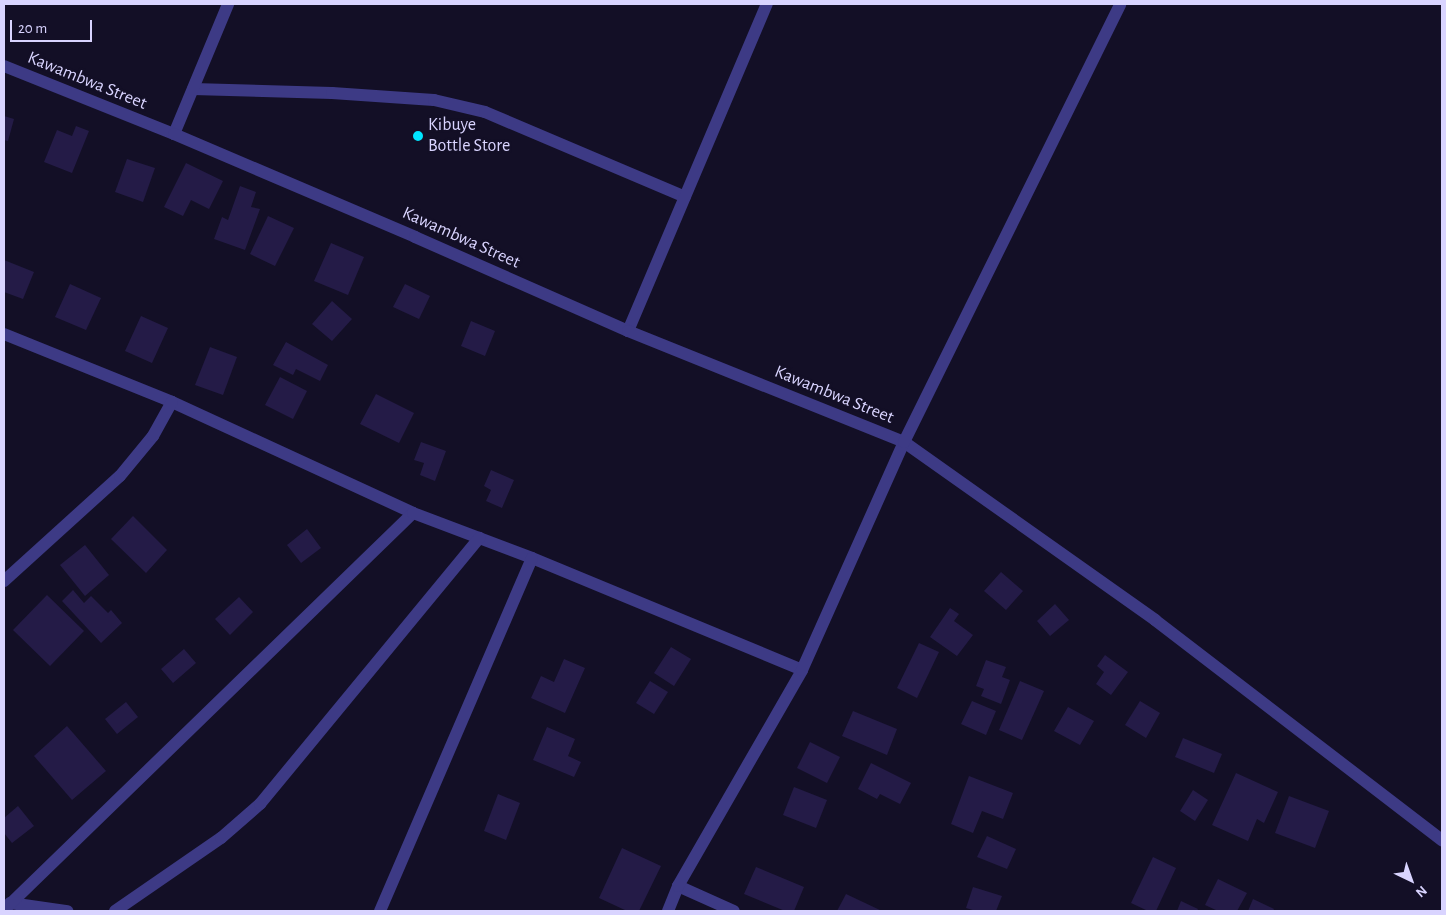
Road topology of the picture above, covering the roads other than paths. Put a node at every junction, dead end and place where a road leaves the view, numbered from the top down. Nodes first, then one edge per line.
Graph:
1 (228, 4) edge
2 (767, 4) edge
3 (1120, 4) edge
4 (4, 66) edge
5 (193, 90) junction
6 (174, 134) junction
7 (685, 197) junction
8 (628, 331) junction
9 (4, 334) edge
10 (172, 402) junction
11 (904, 442) junction
12 (413, 513) junction
13 (479, 538) junction
14 (532, 558) junction
15 (4, 581) edge
16 (802, 670) junction
17 (1442, 840) edge
18 (678, 886) junction
19 (7, 907) edge
20 (67, 911) edge
21 (115, 911) edge
22 (380, 911) edge
23 (668, 911) edge
24 (734, 911) edge

1 - 5 street
2 - 7 street
3 - 11 street
4 - 6 street, Kawambwa Street
5 - 6 street
5 - 7 street
6 - 8 street, Kawambwa Street
7 - 8 street
8 - 11 street, Kawambwa Street
9 - 10 street
10 - 12 street
10 - 15 street
11 - 16 street
11 - 17 street, Kawambwa Street
12 - 13 street
12 - 19 street
13 - 14 street
13 - 21 street
14 - 16 street
14 - 22 street
16 - 18 street
18 - 23 street
18 - 24 street
19 - 20 street

